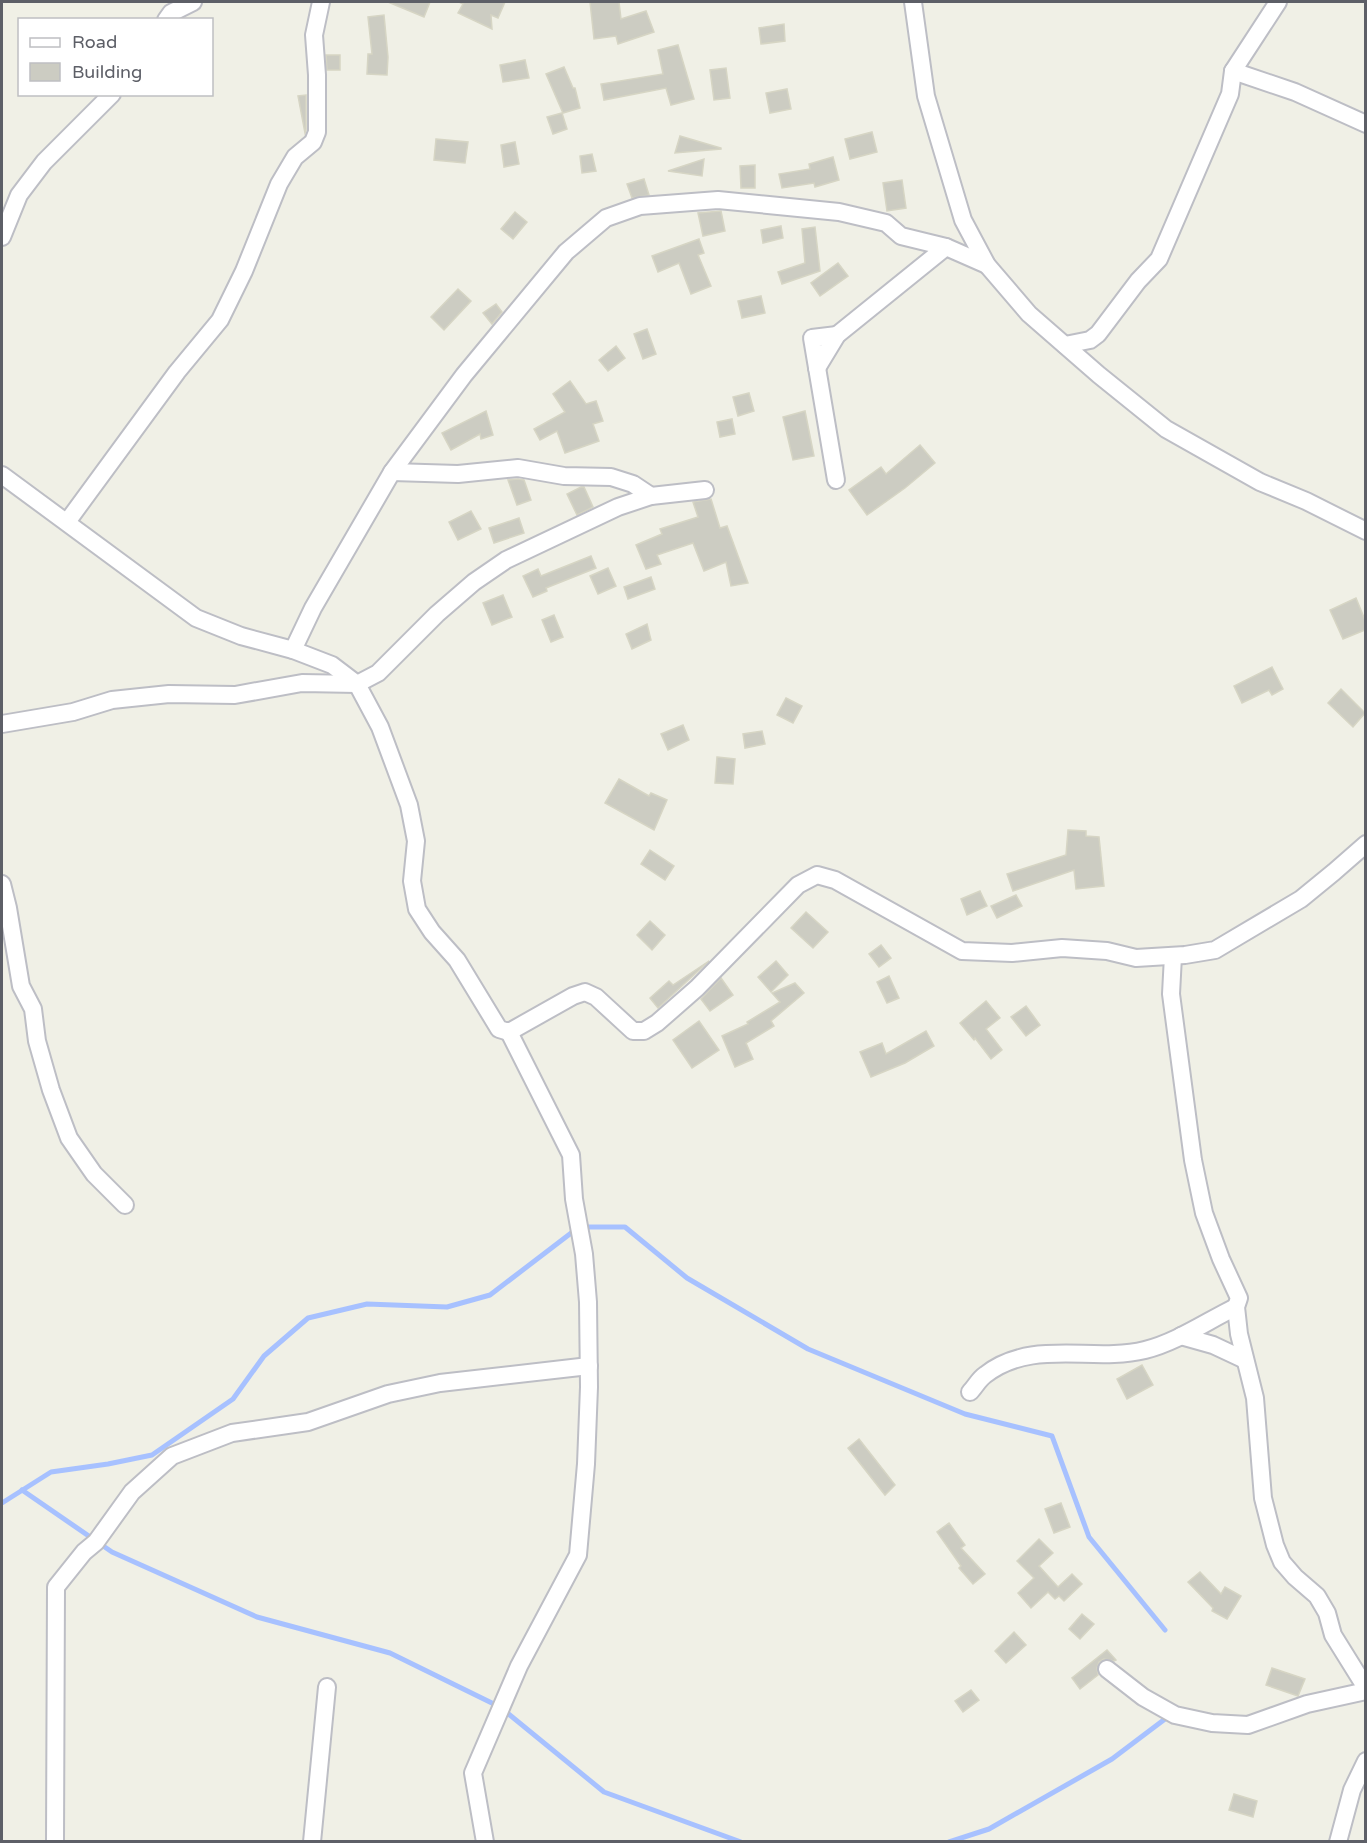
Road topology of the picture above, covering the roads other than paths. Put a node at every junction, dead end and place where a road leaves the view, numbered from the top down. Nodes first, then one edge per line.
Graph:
1 (193, 2) edge
2 (321, 2) edge
3 (913, 2) edge
4 (1278, 2) edge
5 (167, 18) edge
6 (1233, 71) junction
7 (110, 96) edge
8 (1365, 124) edge
9 (2, 237) edge
10 (946, 247) junction
11 (987, 266) junction
12 (1065, 345) junction
13 (392, 472) junction
14 (2, 475) edge
15 (836, 480) dead end
16 (705, 490) dead end
17 (651, 496) junction
18 (67, 522) junction
19 (1365, 531) edge
20 (293, 650) junction
21 (357, 684) junction
22 (2, 724) edge
23 (1365, 844) edge
24 (2, 884) edge
25 (1173, 956) junction
26 (509, 1032) junction
27 (125, 1205) dead end
28 (1236, 1306) junction
29 (1181, 1335) junction
30 (1245, 1360) junction
31 (589, 1366) junction
32 (970, 1392) dead end
33 (1107, 1669) dead end
34 (327, 1687) dead end
35 (1365, 1689) edge
36 (1365, 1761) edge
37 (55, 1842) edge
38 (312, 1842) edge
39 (485, 1842) edge
40 (1338, 1842) edge

1 - 5 street
2 - 18 street
3 - 11 street
4 - 6 street
6 - 8 street
6 - 12 street
7 - 9 street
10 - 11 street
10 - 13 street
10 - 15 street
11 - 12 street
12 - 19 street
13 - 17 street
13 - 20 street
14 - 18 street
16 - 17 street
17 - 21 street
18 - 20 street
20 - 21 street
21 - 22 street
21 - 26 street
23 - 25 street
24 - 27 street
25 - 26 street
25 - 28 street
26 - 31 street
28 - 29 street
28 - 30 street
29 - 30 street
29 - 32 street
30 - 35 street
31 - 37 street
31 - 39 street
33 - 35 street
34 - 38 street
36 - 40 street

